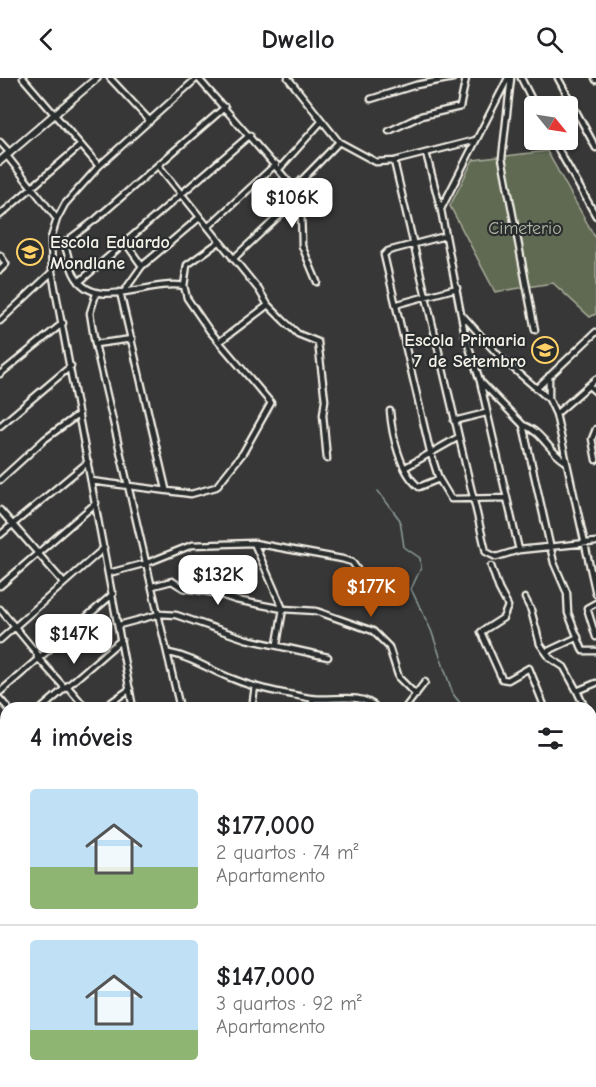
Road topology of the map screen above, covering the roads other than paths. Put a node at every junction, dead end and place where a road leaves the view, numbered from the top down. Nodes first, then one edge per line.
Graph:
1 (22, 78) edge
2 (98, 78) edge
3 (110, 78) edge
4 (198, 78) edge
5 (290, 78) edge
6 (453, 78) edge
7 (466, 78) edge
8 (509, 78) edge
9 (521, 78) edge
10 (558, 78) edge
11 (530, 96) edge
12 (371, 99) dead end
13 (225, 107) junction
14 (54, 115) junction
15 (150, 122) junction
16 (321, 122) junction
17 (389, 131) dead end
18 (250, 135) junction
19 (476, 140) junction
20 (0, 142) edge
21 (339, 142) junction
22 (81, 145) junction
23 (596, 148) edge
24 (559, 150) edge
25 (426, 153) junction
26 (8, 154) junction
27 (0, 161) edge
28 (394, 161) junction
29 (276, 164) junction
30 (158, 165) junction
31 (99, 166) junction
32 (280, 168) junction
33 (33, 188) junction
34 (294, 188) junction
35 (181, 196) junction
36 (298, 198) junction
37 (441, 210) junction
38 (0, 215) edge
39 (596, 216) edge
40 (199, 218) junction
41 (57, 219) junction
42 (208, 227) junction
43 (445, 236) junction
44 (125, 242) junction
45 (219, 242) junction
46 (64, 243) junction
47 (413, 243) junction
48 (51, 244) junction
49 (0, 255) edge
50 (233, 259) junction
51 (142, 266) junction
52 (0, 270) edge
53 (52, 272) junction
54 (80, 282) junction
55 (317, 282) dead end
56 (184, 286) junction
57 (457, 288) junction
58 (123, 291) junction
59 (96, 294) junction
60 (426, 298) junction
61 (398, 304) junction
62 (268, 305) junction
63 (463, 316) junction
64 (0, 321) edge
65 (63, 323) junction
66 (535, 330) dead end
67 (596, 332) edge
68 (132, 339) junction
69 (219, 342) junction
70 (95, 344) junction
71 (70, 366) junction
72 (0, 374) edge
73 (549, 376) junction
74 (596, 379) edge
75 (480, 381) junction
76 (589, 386) junction
77 (537, 388) junction
78 (596, 392) edge
79 (549, 399) junction
80 (390, 411) dead end
81 (486, 413) junction
82 (79, 414) junction
83 (556, 414) junction
84 (454, 421) junction
85 (524, 425) junction
86 (0, 426) edge
87 (596, 429) edge
88 (457, 438) junction
89 (430, 451) junction
90 (327, 459) dead end
91 (596, 460) edge
92 (565, 461) junction
93 (88, 462) junction
94 (406, 467) junction
95 (439, 479) junction
96 (0, 480) edge
97 (92, 481) junction
98 (127, 483) junction
99 (166, 489) junction
100 (507, 498) junction
101 (475, 500) junction
102 (96, 503) junction
103 (0, 510) edge
104 (13, 524) junction
105 (0, 535) edge
106 (596, 542) edge
107 (254, 543) junction
108 (583, 544) junction
109 (551, 546) junction
110 (104, 548) junction
111 (519, 550) junction
112 (37, 554) junction
113 (147, 563) junction
114 (491, 566) dead end
115 (357, 568) dead end
116 (109, 573) junction
117 (64, 584) junction
118 (0, 586) edge
119 (153, 586) junction
120 (113, 594) junction
121 (596, 594) edge
122 (525, 598) dead end
123 (596, 603) edge
124 (0, 609) edge
125 (283, 609) junction
126 (160, 614) junction
127 (119, 625) junction
128 (14, 626) junction
129 (596, 636) edge
130 (578, 637) junction
131 (0, 640) edge
132 (121, 640) junction
133 (277, 644) junction
134 (596, 651) edge
135 (169, 652) junction
136 (546, 652) junction
137 (38, 657) junction
138 (328, 657) dead end
139 (425, 682) dead end
140 (596, 683) edge
141 (255, 686) junction
142 (66, 687) junction
143 (130, 689) junction
144 (577, 691) junction
145 (0, 692) edge
146 (416, 695) junction
147 (314, 699) junction
148 (49, 702) edge
149 (80, 702) edge
150 (112, 702) edge
151 (132, 702) edge
152 (179, 702) edge
153 (253, 702) edge
154 (313, 702) edge
155 (368, 702) edge
156 (410, 702) edge
157 (543, 702) edge
158 (582, 702) edge

1 - 14 street
2 - 14 street
3 - 15 street
4 - 13 street
4 - 15 street
5 - 16 street
6 - 12 street
7 - 17 street
8 - 19 street
8 - 66 street
9 - 11 street
10 - 23 street
13 - 18 street
13 - 30 street
14 - 22 street
14 - 26 street
15 - 31 street
16 - 21 street
16 - 32 street
18 - 29 street
18 - 35 street
19 - 25 street
19 - 37 street
20 - 26 street
21 - 28 street
21 - 34 street
22 - 31 street
22 - 33 street
24 - 39 street
25 - 28 street
25 - 37 street
26 - 27 street
26 - 33 street
28 - 47 street
29 - 32 street
29 - 42 street
30 - 35 street
30 - 46 street
31 - 41 street
32 - 34 street
33 - 38 street
33 - 41 street
34 - 36 street
35 - 40 street
35 - 44 street
36 - 50 street
36 - 55 street
37 - 43 street
40 - 42 street
40 - 51 street
41 - 48 street
42 - 45 street
43 - 47 street
43 - 57 street
44 - 51 street
44 - 54 street
45 - 50 street
45 - 56 street
46 - 48 street
46 - 54 street
47 - 60 street
47 - 61 street
48 - 53 street
49 - 52 street
50 - 62 street
51 - 58 street
53 - 64 street
53 - 65 street
54 - 59 street
56 - 58 street
56 - 69 street
57 - 60 street
57 - 63 street
58 - 59 street
58 - 68 street
59 - 70 street
60 - 61 street
60 - 84 street
61 - 89 street
62 - 69 street
62 - 90 street
63 - 75 street
63 - 77 street
65 - 71 street
65 - 72 street
67 - 73 street
68 - 70 street
68 - 99 street
69 - 99 street
70 - 98 street
71 - 82 street
71 - 86 street
73 - 77 street
73 - 79 street
74 - 76 street
75 - 81 street
75 - 85 street
76 - 78 street
76 - 83 street
77 - 79 street
79 - 83 street
80 - 94 street
81 - 84 street
81 - 100 street
82 - 93 street
82 - 96 street
83 - 92 street
84 - 88 street
85 - 92 street
85 - 109 street
87 - 91 street
88 - 89 street
88 - 101 street
89 - 94 street
89 - 95 street
92 - 108 street
93 - 97 street
93 - 104 street
94 - 95 street
95 - 101 street
97 - 98 street
97 - 102 street
98 - 99 street
98 - 113 street
100 - 101 street
100 - 111 street
101 - 111 street
102 - 110 street
102 - 112 street
103 - 104 street
104 - 105 street
104 - 112 street
106 - 108 street
107 - 113 street
107 - 115 street
107 - 125 street
108 - 109 street
108 - 121 street
109 - 111 street
109 - 130 street
110 - 116 street
110 - 117 street
112 - 117 street
112 - 118 street
113 - 116 street
113 - 119 street
114 - 157 street
116 - 120 street
117 - 128 street
119 - 125 street
119 - 126 street
120 - 127 street
120 - 137 street
122 - 136 street
123 - 129 street
124 - 128 street
125 - 133 street
125 - 146 street
126 - 127 street
126 - 133 street
126 - 135 street
127 - 132 street
128 - 131 street
128 - 137 street
130 - 134 street
130 - 136 street
132 - 142 street
132 - 143 street
133 - 138 street
135 - 141 street
135 - 152 street
136 - 144 street
137 - 142 street
137 - 145 street
139 - 146 street
140 - 144 street
141 - 147 street
141 - 153 street
142 - 148 street
142 - 149 street
143 - 150 street
143 - 151 street
144 - 158 street
146 - 156 street
147 - 154 street
147 - 155 street

